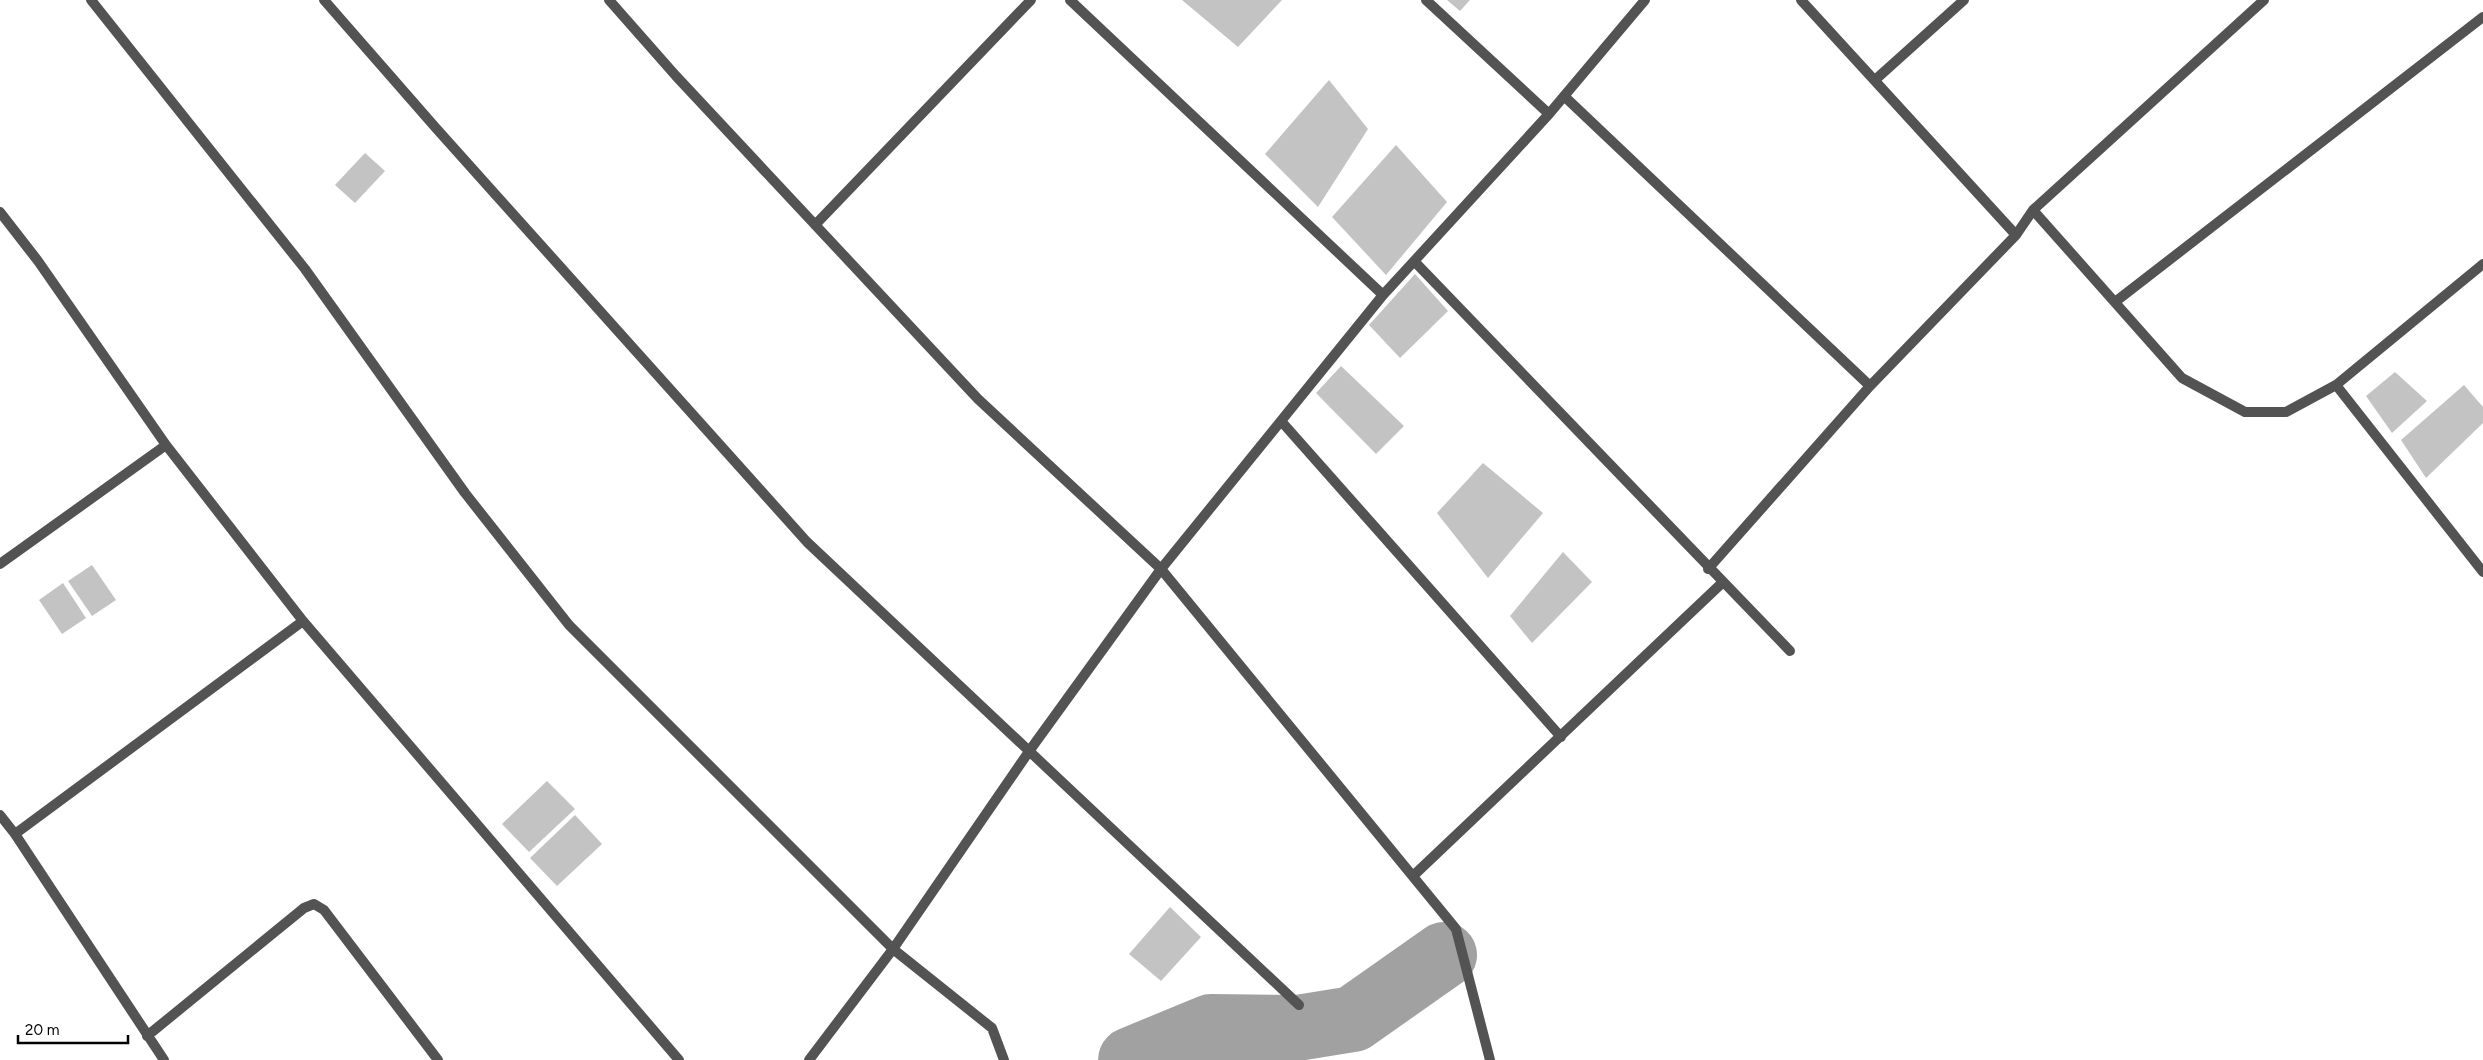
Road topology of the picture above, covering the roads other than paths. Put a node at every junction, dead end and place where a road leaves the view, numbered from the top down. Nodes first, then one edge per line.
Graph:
1 (90, 0) edge
2 (324, 0) edge
3 (609, 0) edge
4 (1031, 0) edge
5 (1070, 0) edge
6 (1426, 0) edge
7 (1645, 0) edge
8 (1801, 0) edge
9 (1964, 0) edge
10 (2264, 0) edge
11 (2483, 17) edge
12 (1875, 80) junction
13 (1564, 96) junction
14 (1549, 114) junction
15 (2033, 210) junction
16 (0, 212) edge
17 (815, 225) junction
18 (2016, 235) junction
19 (1414, 261) junction
20 (2483, 264) edge
21 (1383, 295) junction
22 (2115, 302) junction
23 (2336, 385) junction
24 (1870, 386) junction
25 (1281, 421) junction
26 (166, 445) junction
27 (0, 564) edge
28 (1161, 569) junction
29 (1708, 569) junction
30 (2483, 572) edge
31 (1722, 583) junction
32 (302, 621) junction
33 (1790, 651) dead end
34 (1561, 737) junction
35 (1030, 750) junction
36 (0, 815) edge
37 (15, 834) junction
38 (1413, 876) junction
39 (893, 949) junction
40 (1299, 1005) dead end
41 (147, 1036) junction
42 (164, 1060) edge
43 (438, 1060) edge
44 (679, 1060) edge
45 (809, 1060) edge
46 (1004, 1060) edge
47 (1490, 1060) edge

1 - 39 street
2 - 35 street
3 - 17 street
4 - 17 street
5 - 21 street
6 - 14 street
7 - 13 street
8 - 12 street
9 - 12 street
10 - 15 street
11 - 22 street
12 - 18 street
13 - 14 street
13 - 24 street
14 - 19 street
15 - 18 street
15 - 22 street
16 - 26 street
17 - 28 street
18 - 24 street
19 - 21 street
19 - 29 street
20 - 23 street
21 - 25 street
22 - 23 street
23 - 30 street
24 - 29 street
25 - 28 street
25 - 34 street
26 - 27 street
26 - 32 street
28 - 35 street
28 - 38 street
29 - 31 street
31 - 33 street
31 - 34 street
32 - 37 street
32 - 44 street
34 - 38 street
35 - 39 street
35 - 40 street
36 - 37 street
37 - 41 street
38 - 47 street
39 - 45 street
39 - 46 street
41 - 42 street
41 - 43 street

